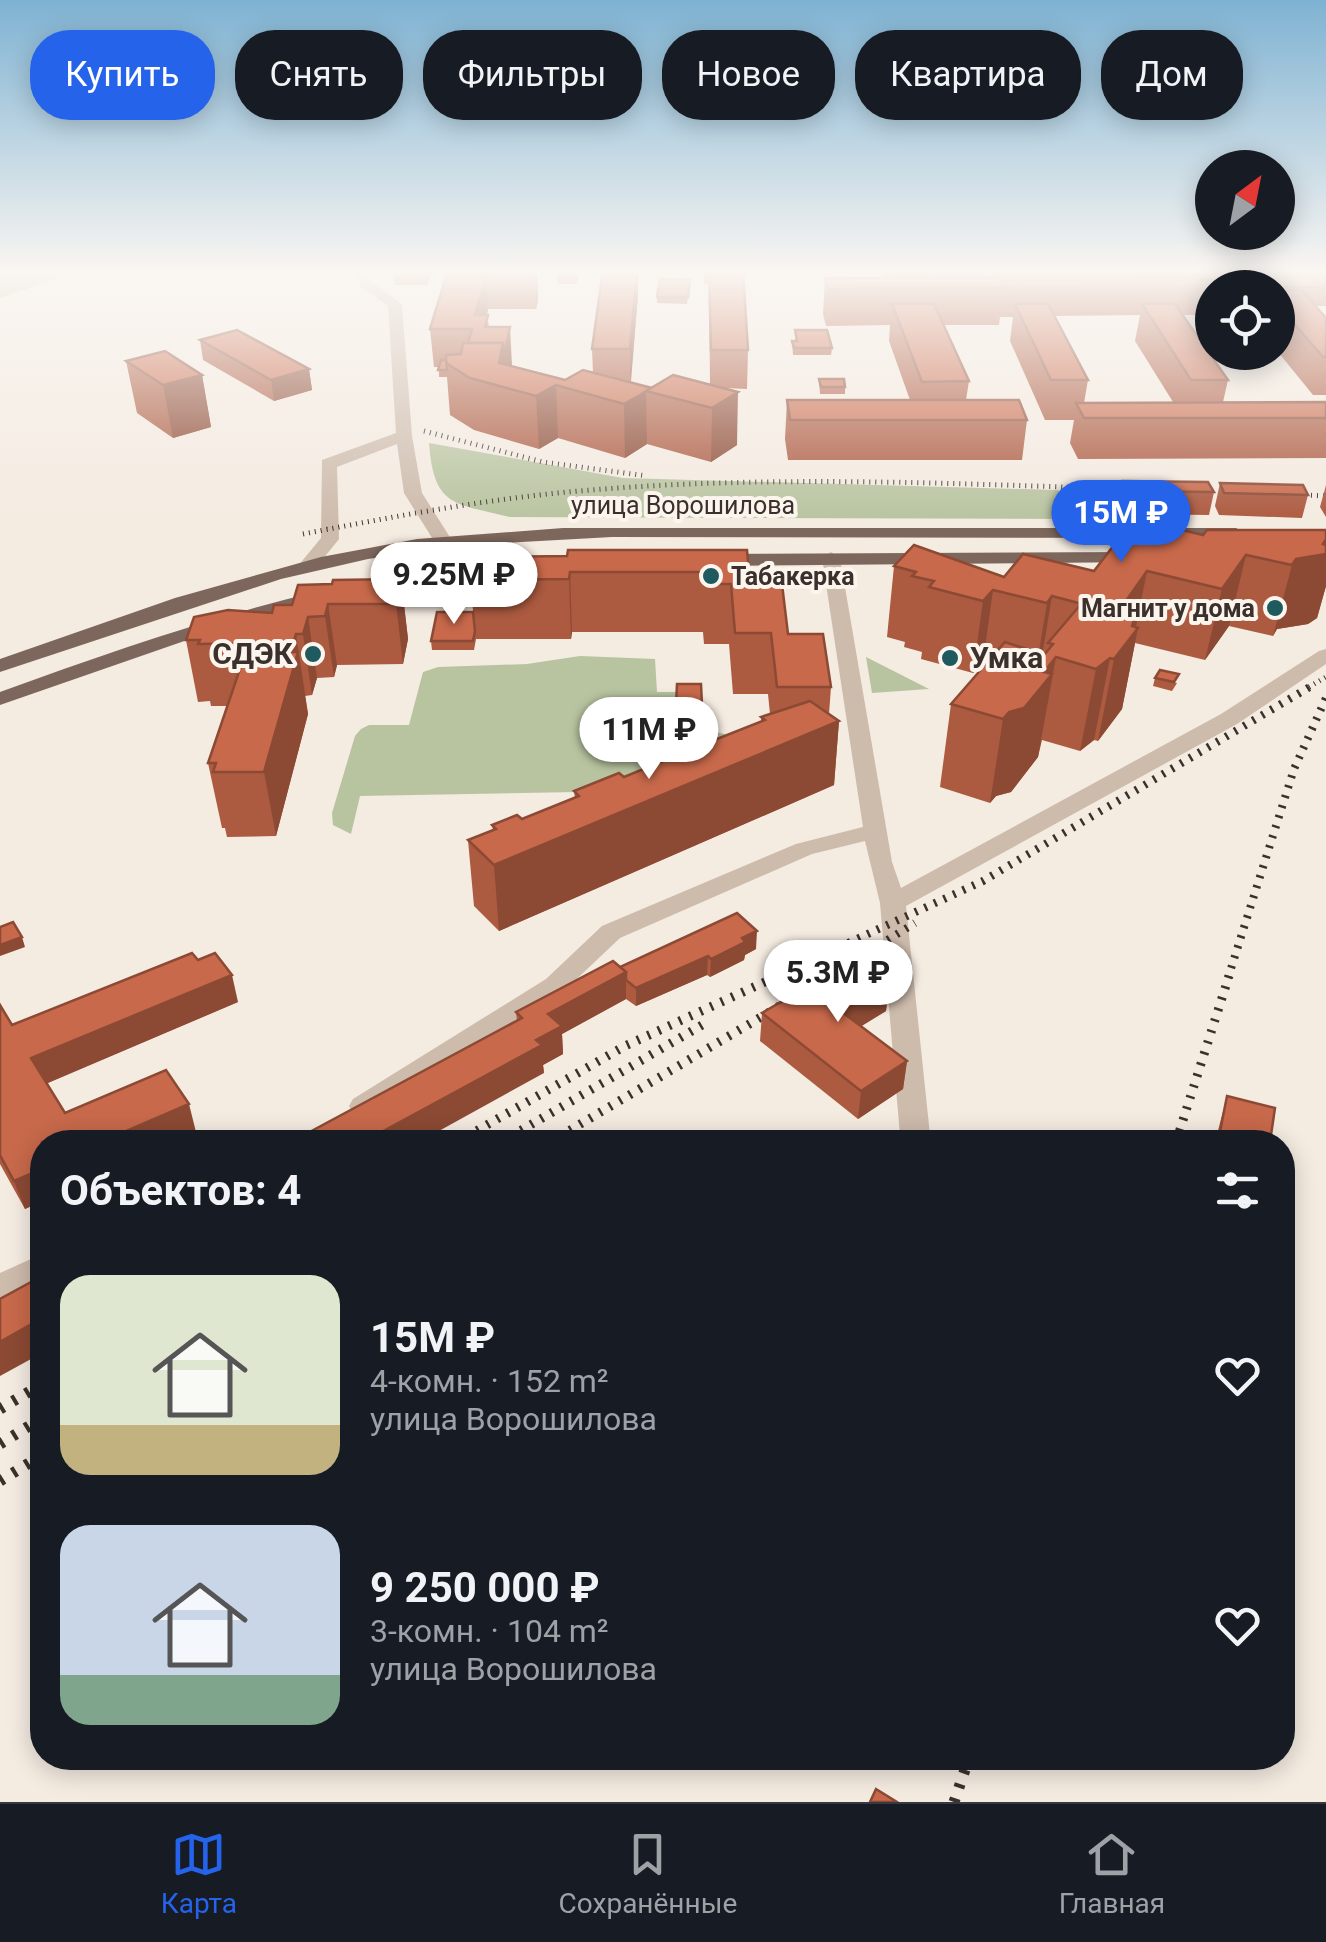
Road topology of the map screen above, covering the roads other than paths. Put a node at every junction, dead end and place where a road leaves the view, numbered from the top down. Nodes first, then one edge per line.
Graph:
1 (398, 354) edge
2 (404, 436) junction
3 (1248, 533) edge
4 (442, 541) junction
5 (831, 558) junction
6 (1155, 558) edge
7 (700, 560) edge
8 (532, 565) edge
9 (306, 566) junction
10 (461, 569) junction
11 (1326, 655) edge
12 (0, 666) edge
13 (0, 699) edge
14 (877, 831) junction
15 (894, 903) junction
16 (342, 1118) edge
17 (915, 1130) edge
18 (30, 1273) edge
19 (0, 1288) edge

1 - 2 street
2 - 4 street
2 - 9 street
3 - 4 main road, улица Ворошилова
4 - 9 main road, улица Ворошилова
4 - 10 street
5 - 6 main road, улица Ворошилова
5 - 7 main road, улица Ворошилова
5 - 14 street
8 - 10 main road
9 - 12 main road, улица Ворошилова
10 - 13 main road
11 - 15 street
14 - 15 street
14 - 16 street
15 - 17 street
18 - 19 street

